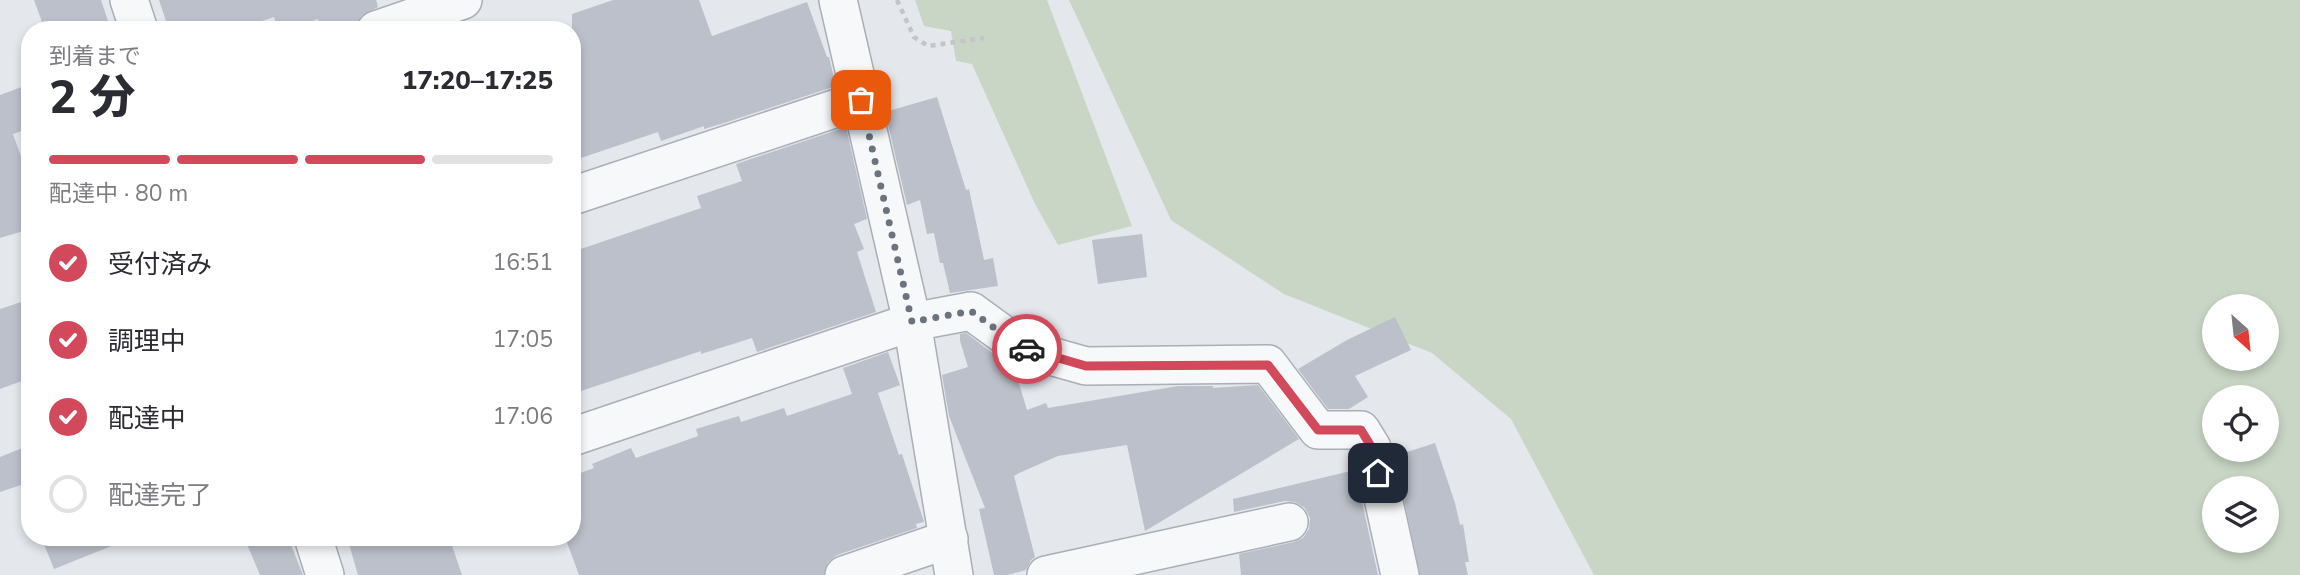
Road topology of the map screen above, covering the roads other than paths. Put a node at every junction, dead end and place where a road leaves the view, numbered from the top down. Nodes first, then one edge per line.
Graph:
1 (129, 0) edge
2 (463, 0) edge
3 (838, 0) edge
4 (136, 21) edge
5 (402, 21) edge
6 (861, 100) junction
7 (581, 193) edge
8 (912, 322) junction
9 (581, 434) edge
10 (1289, 522) dead end
11 (948, 539) junction
12 (316, 546) edge
13 (326, 575) edge
14 (844, 575) edge
15 (954, 575) edge
16 (1046, 575) edge
17 (1399, 575) edge

1 - 4 street
2 - 5 street
3 - 6 street
6 - 7 street
6 - 8 street
8 - 9 street
8 - 11 street
8 - 17 street
10 - 16 street
11 - 14 street
11 - 15 street
12 - 13 street

